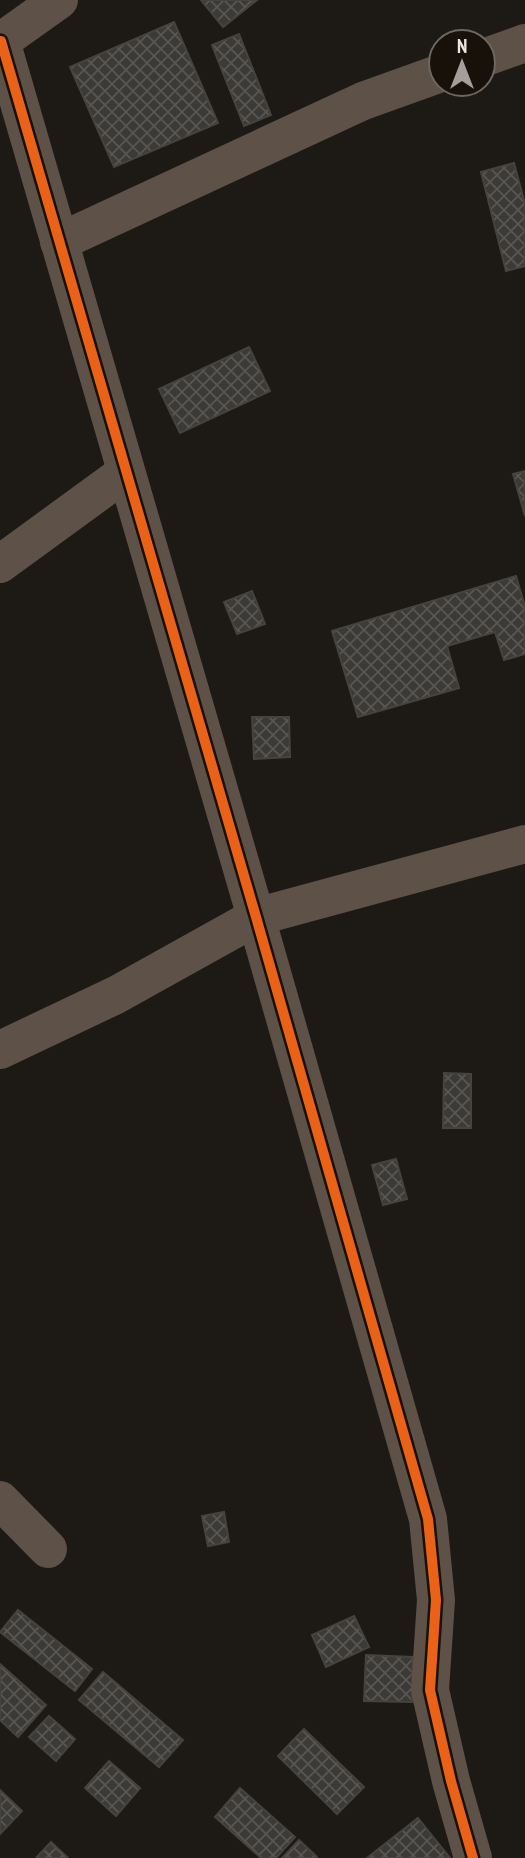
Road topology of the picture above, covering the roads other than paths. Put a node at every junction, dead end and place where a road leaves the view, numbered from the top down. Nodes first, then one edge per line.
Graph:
1 (59, 0) edge
2 (0, 41) edge
3 (525, 43) edge
4 (497, 53) edge
5 (427, 78) edge
6 (60, 242) junction
7 (126, 471) junction
8 (0, 564) edge
9 (525, 844) edge
10 (256, 916) junction
11 (0, 1050) edge
12 (0, 1500) edge
13 (48, 1549) dead end
14 (473, 1858) edge

1 - 2 street
2 - 6 street
3 - 4 street
5 - 6 street
6 - 7 street
7 - 8 street
7 - 10 street
9 - 10 street
10 - 11 street
10 - 14 street
12 - 13 street

